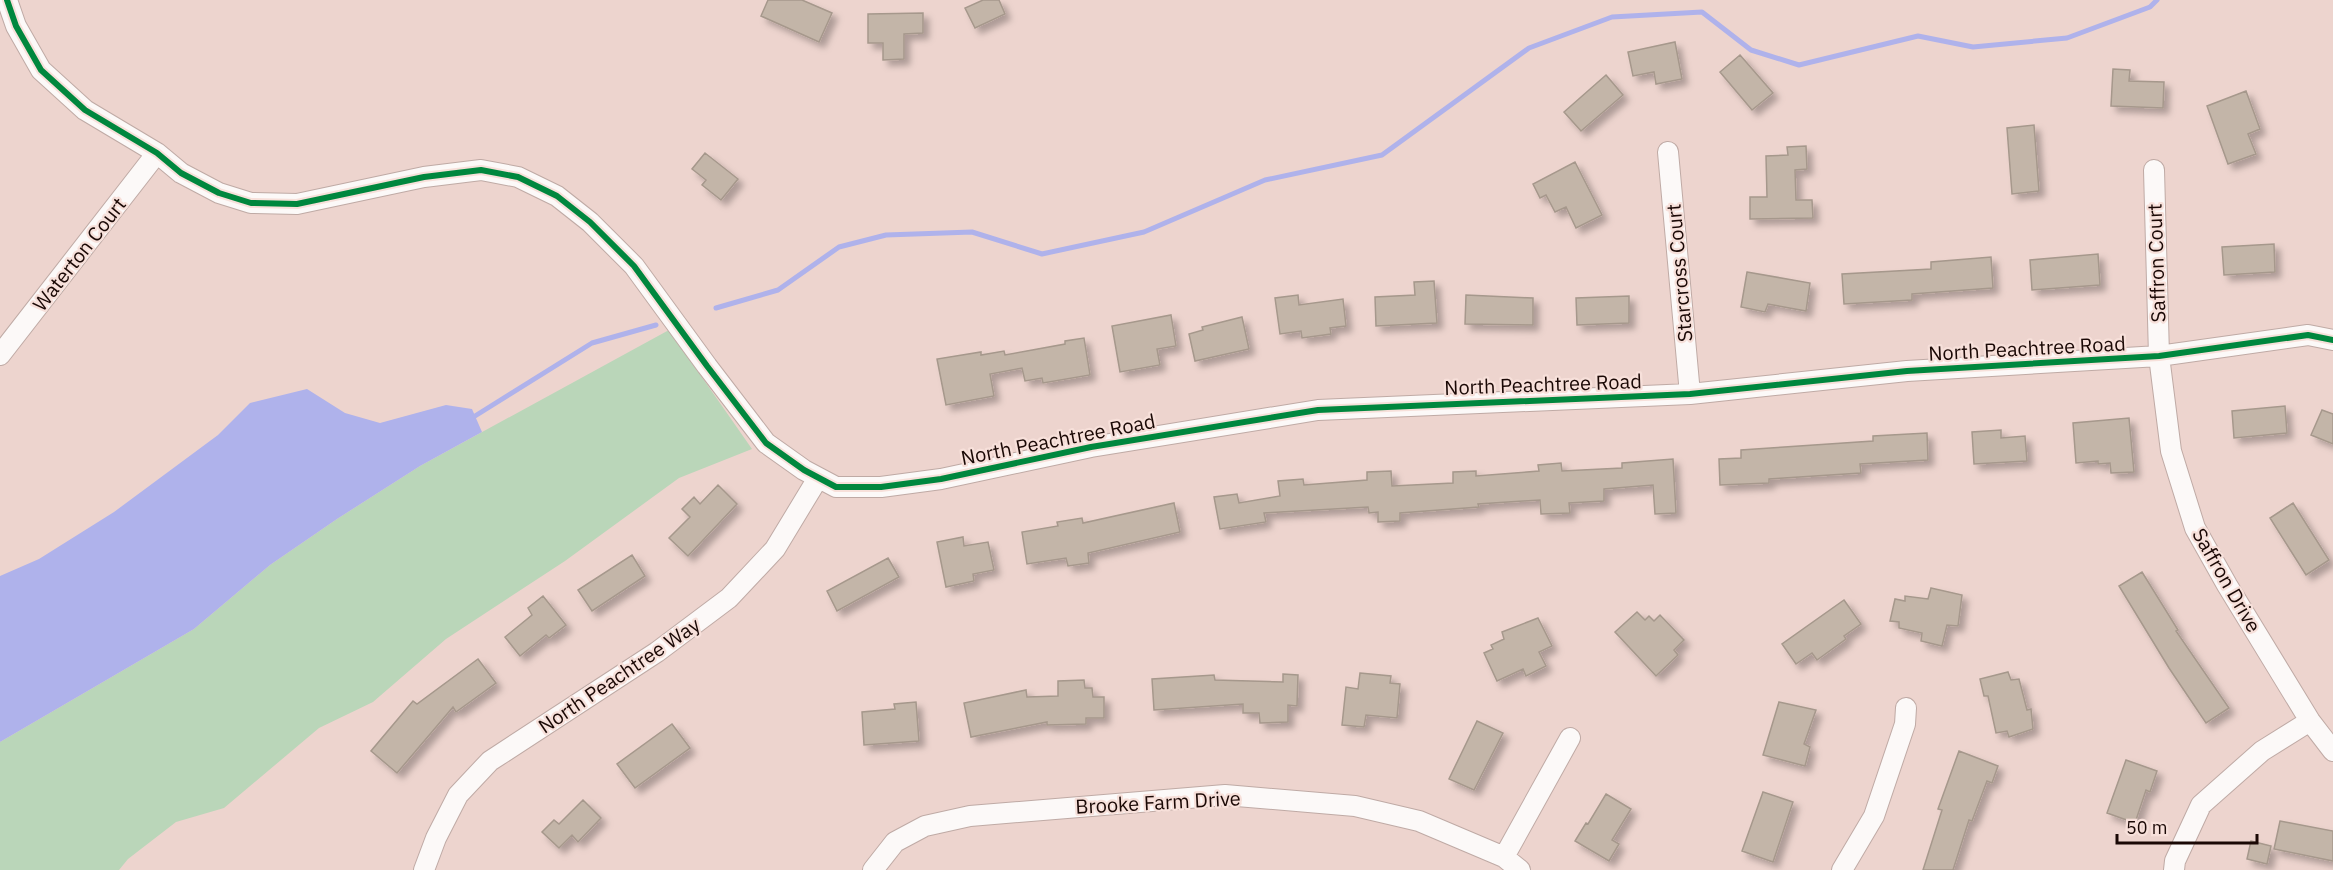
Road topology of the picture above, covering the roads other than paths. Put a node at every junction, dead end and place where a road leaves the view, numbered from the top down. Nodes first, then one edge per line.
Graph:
1 (7, 0) edge
2 (1668, 152) dead end
3 (157, 153) junction
4 (2154, 170) dead end
5 (2333, 340) edge
6 (0, 355) edge
7 (2159, 356) junction
8 (1689, 394) junction
9 (818, 478) junction
10 (1906, 708) dead end
11 (2310, 721) junction
12 (1570, 738) dead end
13 (2333, 751) edge
14 (1504, 856) junction
15 (423, 870) edge
16 (873, 870) edge
17 (1520, 870) edge
18 (1842, 870) edge
19 (2174, 870) edge

1 - 3 street, North Peachtree Road
2 - 8 street, Starcross Court
3 - 6 street, Waterton Court
3 - 9 street, North Peachtree Road
4 - 7 street, Saffron Court
5 - 7 street, North Peachtree Road
7 - 8 street, North Peachtree Road
7 - 11 street, Saffron Drive
8 - 9 street, North Peachtree Road
9 - 15 street, North Peachtree Way
10 - 18 street
11 - 13 street, Saffron Drive
11 - 19 street
12 - 14 street
14 - 16 street, Brooke Farm Drive
14 - 17 street, Brooke Farm Drive

